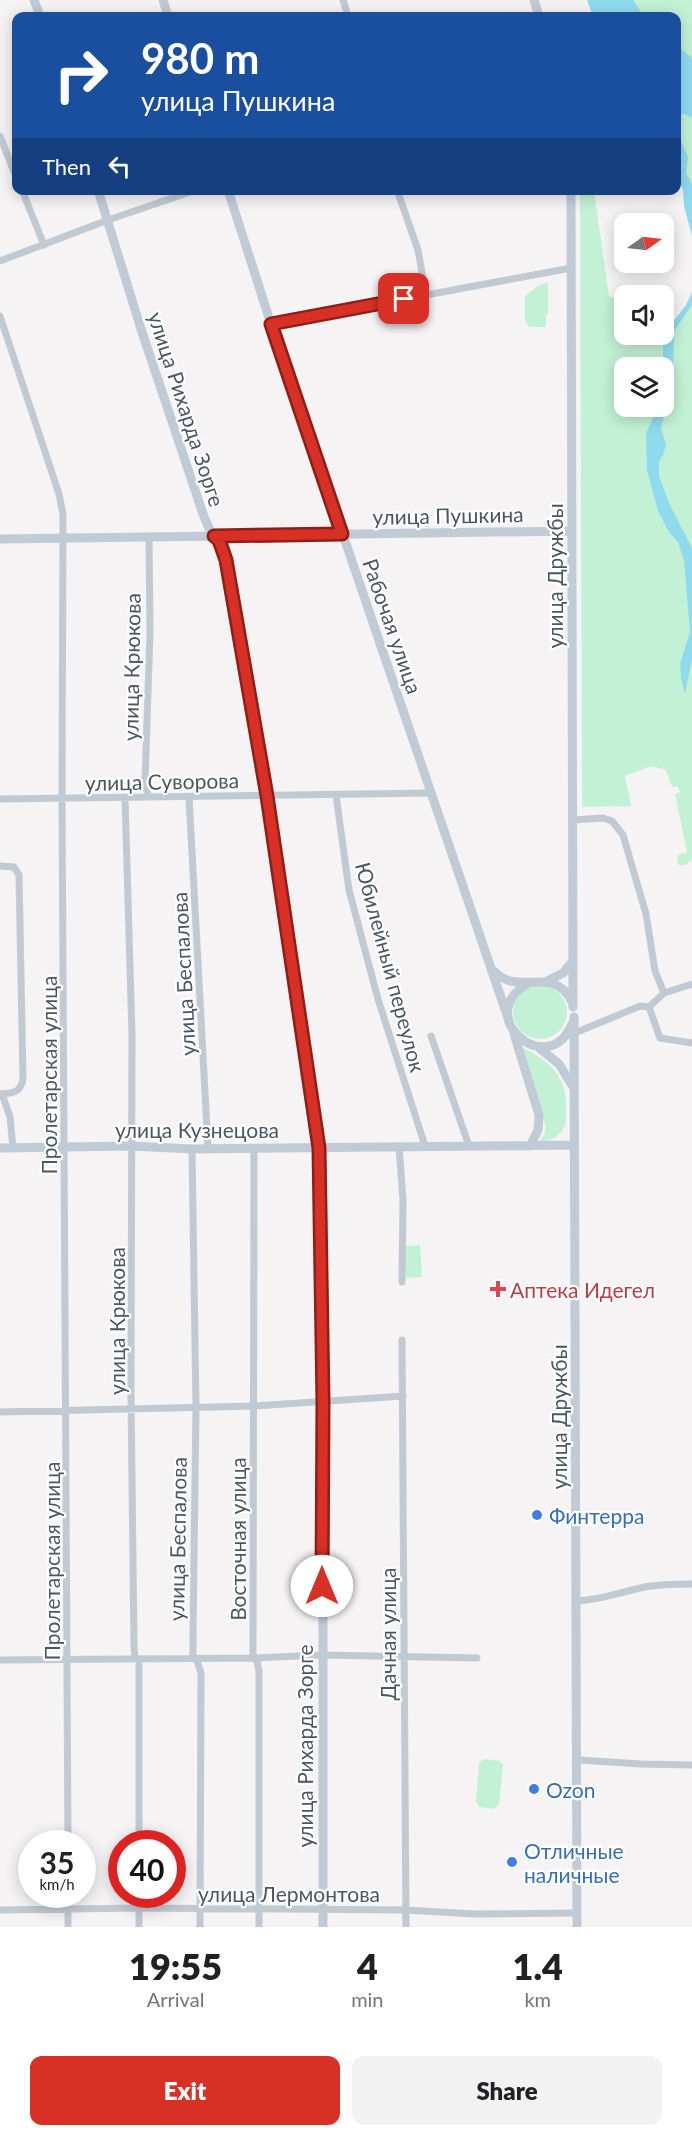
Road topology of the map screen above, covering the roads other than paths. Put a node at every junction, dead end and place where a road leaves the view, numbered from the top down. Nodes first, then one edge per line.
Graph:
1 (0, 136) edge
2 (12, 167) edge
3 (24, 195) edge
4 (100, 195) edge
5 (181, 195) edge
6 (230, 195) edge
7 (399, 195) edge
8 (571, 195) edge
9 (108, 220) junction
10 (44, 245) junction
11 (0, 261) edge
12 (571, 268) junction
13 (426, 295) junction
14 (0, 316) edge
15 (271, 324) junction
16 (572, 531) junction
17 (342, 534) junction
18 (214, 536) junction
19 (149, 537) junction
20 (63, 538) junction
21 (0, 539) edge
22 (432, 793) junction
23 (336, 795) junction
24 (267, 796) junction
25 (189, 797) junction
26 (125, 798) junction
27 (148, 798) junction
28 (0, 799) edge
29 (62, 799) junction
30 (573, 820) junction
31 (0, 866) edge
32 (573, 961) junction
33 (492, 970) junction
34 (548, 981) junction
35 (527, 984) junction
36 (692, 984) edge
37 (664, 993) junction
38 (649, 1006) junction
39 (574, 1012) junction
40 (511, 1026) junction
41 (569, 1035) junction
42 (431, 1036) dead end
43 (692, 1043) edge
44 (538, 1047) junction
45 (574, 1088) junction
46 (1, 1094) edge
47 (574, 1145) junction
48 (130, 1146) junction
49 (399, 1146) junction
50 (425, 1146) junction
51 (469, 1146) junction
52 (530, 1146) junction
53 (65, 1147) junction
54 (0, 1148) edge
55 (13, 1148) junction
56 (208, 1148) junction
57 (254, 1148) junction
58 (319, 1148) junction
59 (192, 1149) junction
60 (402, 1281) dead end
61 (402, 1340) dead end
62 (403, 1396) junction
63 (323, 1401) junction
64 (255, 1406) junction
65 (196, 1407) junction
66 (132, 1408) junction
67 (67, 1410) junction
68 (0, 1412) edge
69 (692, 1584) edge
70 (576, 1601) junction
71 (322, 1655) junction
72 (403, 1656) junction
73 (135, 1658) junction
74 (193, 1658) junction
75 (253, 1658) junction
76 (477, 1658) dead end
77 (69, 1659) junction
78 (0, 1660) edge
79 (579, 1760) junction
80 (692, 1765) edge
81 (68, 1830) edge
82 (139, 1830) edge
83 (139, 1908) joint
84 (186, 1908) edge
85 (200, 1908) junction
86 (259, 1909) junction
87 (0, 1910) edge
88 (68, 1910) junction
89 (323, 1910) junction
90 (406, 1910) junction
91 (577, 1913) junction
92 (68, 1927) edge
93 (139, 1927) edge
94 (200, 1927) edge
95 (259, 1927) edge
96 (323, 1927) edge
97 (406, 1927) edge
98 (577, 1927) edge

1 - 2 street
3 - 10 street
4 - 9 street, улица Рихарда Зорге
5 - 9 street
6 - 15 street, Рабочая улица
7 - 13 street
8 - 12 street, улица Дружбы
9 - 10 street
9 - 18 street, улица Рихарда Зорге
10 - 11 street
12 - 13 street
12 - 16 street, улица Дружбы
13 - 15 street
14 - 20 street, Пролетарская улица
15 - 17 street, Рабочая улица
16 - 17 street, улица Пушкина
16 - 30 street, улица Дружбы
17 - 18 street, улица Пушкина
17 - 22 street, Рабочая улица
18 - 19 street, улица Пушкина
18 - 24 street, улица Рихарда Зорге
19 - 20 street, улица Пушкина
19 - 27 street, улица Крюкова
20 - 21 street, улица Пушкина
20 - 29 street, Пролетарская улица
22 - 23 street, улица Суворова
22 - 33 street, Рабочая улица
23 - 24 street, улица Суворова
23 - 50 street, Юбилейный переулок
24 - 25 street, улица Суворова
24 - 58 street, улица Рихарда Зорге
25 - 27 street, улица Суворова
25 - 56 street, улица Беспалова
26 - 27 street, улица Суворова
26 - 29 street, улица Суворова
26 - 48 street, улица Крюкова
28 - 29 street, улица Суворова
29 - 53 street, Пролетарская улица
30 - 32 street, улица Дружбы
30 - 37 street
31 - 46 street
32 - 34 street
32 - 39 street, улица Дружбы
33 - 35 street
33 - 40 street, Рабочая улица
34 - 35 street
34 - 39 street
35 - 40 street
36 - 37 street
37 - 38 street
38 - 41 street
38 - 43 street
39 - 41 street
40 - 44 street
40 - 52 street, Рабочая улица
41 - 44 street
41 - 45 street, улица Дружбы
42 - 51 street
44 - 45 street
45 - 47 street, улица Дружбы
46 - 55 street
47 - 52 street, улица Кузнецова
47 - 70 street, улица Дружбы
48 - 53 street, улица Кузнецова
48 - 59 street, улица Кузнецова
48 - 66 street, улица Крюкова
49 - 50 street, улица Кузнецова
49 - 58 street, улица Кузнецова
49 - 60 street
50 - 51 street, улица Кузнецова
51 - 52 street, улица Кузнецова
53 - 55 street, улица Кузнецова
53 - 67 street, Пролетарская улица
54 - 55 street, улица Кузнецова
56 - 57 street, улица Кузнецова
56 - 59 street, улица Кузнецова
57 - 58 street, улица Кузнецова
57 - 64 street, Восточная улица
58 - 63 street, улица Рихарда Зорге
59 - 65 street, улица Беспалова
61 - 62 street, Дачная улица
62 - 63 street
62 - 72 street, Дачная улица
63 - 64 street
63 - 71 street, улица Рихарда Зорге
64 - 65 street
64 - 75 street, Восточная улица
65 - 66 street
65 - 74 street, улица Беспалова
66 - 67 street
66 - 73 street, улица Крюкова
67 - 68 street
67 - 77 street, Пролетарская улица
69 - 70 street
70 - 79 street, улица Дружбы
71 - 72 street
71 - 75 street
71 - 89 street, улица Рихарда Зорге
72 - 76 street
72 - 90 street, Дачная улица
73 - 74 street
73 - 77 street
73 - 82 street, улица Крюкова
74 - 75 street
74 - 85 street, улица Беспалова
75 - 86 street, Восточная улица
77 - 78 street
77 - 81 street, Пролетарская улица
79 - 80 street
79 - 91 street, улица Дружбы
83 - 88 street, улица Лермонтова
83 - 93 street
84 - 85 street, улица Лермонтова
85 - 86 street, улица Лермонтова
85 - 94 street, улица Беспалова
86 - 89 street, улица Лермонтова
86 - 95 street, Восточная улица
87 - 88 street, улица Лермонтова
88 - 92 street
89 - 90 street, улица Лермонтова
89 - 96 street, улица Рихарда Зорге
90 - 91 street, улица Лермонтова
90 - 97 street, Дачная улица
91 - 98 street, улица Дружбы

